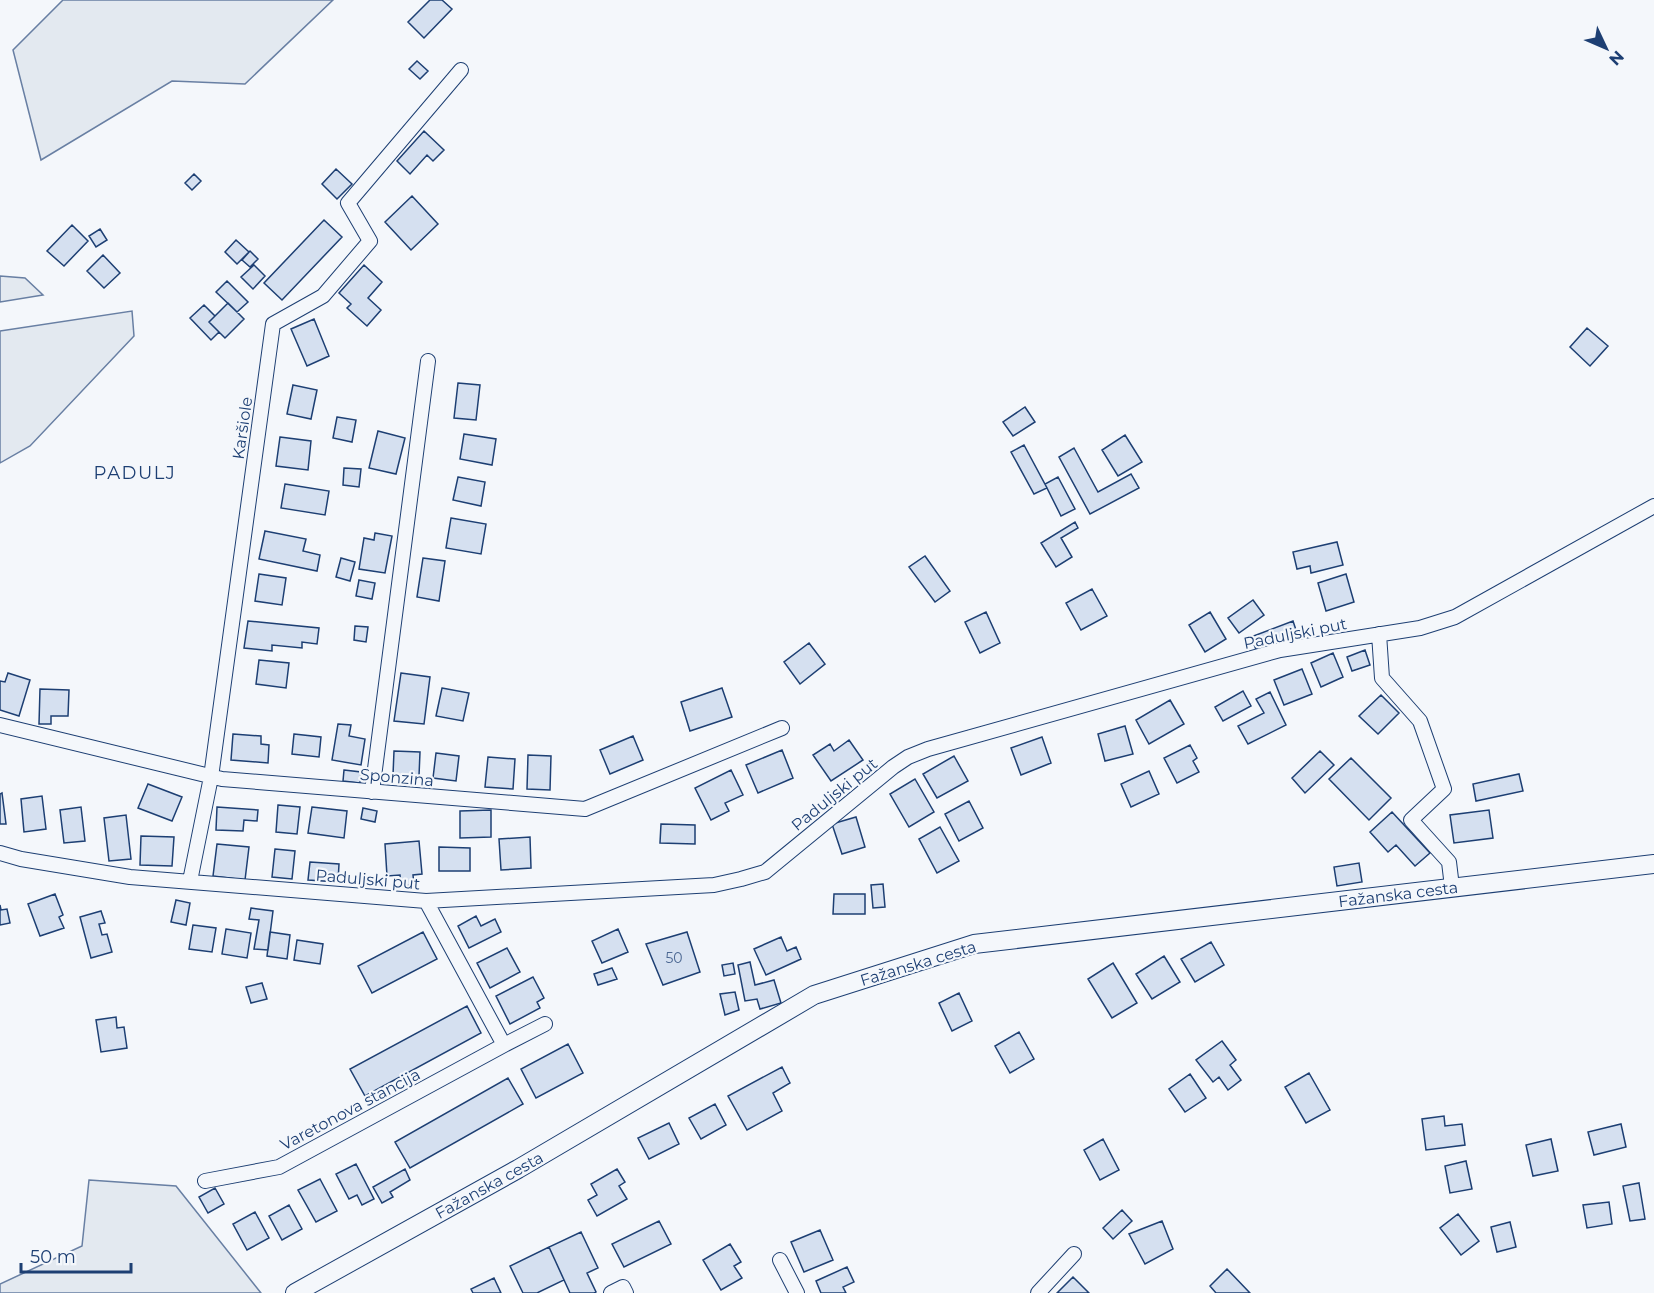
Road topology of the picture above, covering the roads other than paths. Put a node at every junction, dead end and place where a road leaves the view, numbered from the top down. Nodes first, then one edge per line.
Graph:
1 (460, 70) dead end
2 (428, 361) dead end
3 (1654, 506) edge
4 (1379, 634) junction
5 (0, 725) edge
6 (782, 728) dead end
7 (212, 777) junction
8 (372, 792) junction
9 (0, 853) edge
10 (1654, 864) edge
11 (190, 880) junction
12 (1452, 887) junction
13 (426, 901) junction
14 (545, 1024) dead end
15 (504, 1045) junction
16 (205, 1181) dead end
17 (1074, 1254) dead end
18 (780, 1260) dead end
19 (296, 1293) edge
20 (611, 1293) edge
21 (626, 1293) edge
22 (797, 1293) edge
23 (1038, 1293) edge

1 - 7 street, Karšiole
2 - 8 street
3 - 4 street, Paduljski put
4 - 12 street
4 - 13 street, Paduljski put
5 - 7 street, Sponzina
6 - 8 street, Sponzina
7 - 8 street, Sponzina
7 - 11 street, Karšiole
9 - 11 street, Paduljski put
10 - 12 main road, Fažanska cesta
11 - 13 street, Paduljski put
12 - 19 main road, Fažanska cesta
13 - 15 street
14 - 15 street, Varetonova stancija
15 - 16 street, Varetonova stancija
17 - 23 street
18 - 22 street
20 - 21 street

